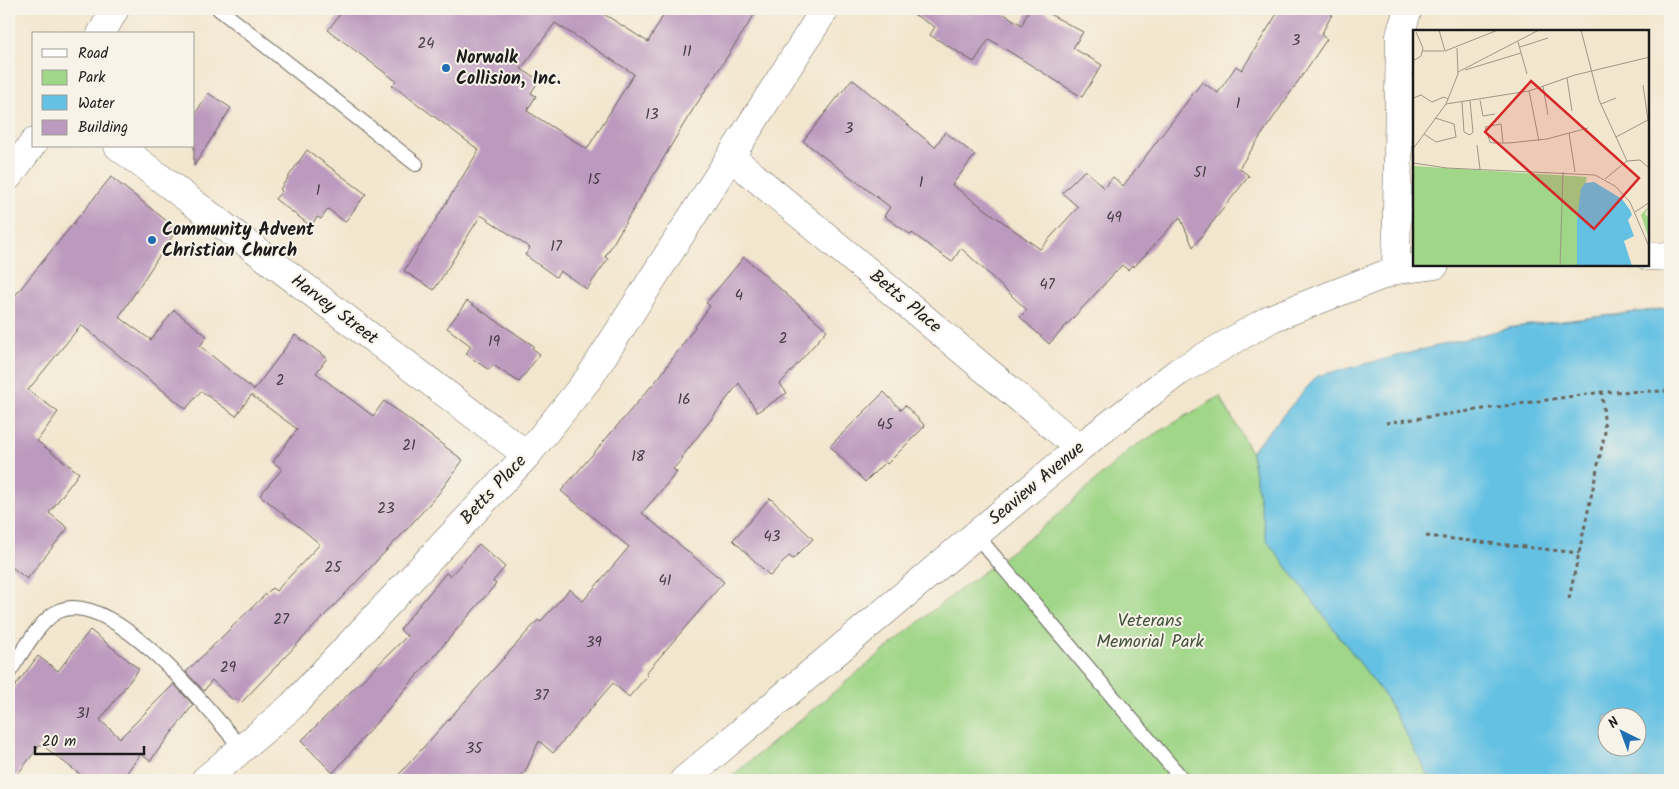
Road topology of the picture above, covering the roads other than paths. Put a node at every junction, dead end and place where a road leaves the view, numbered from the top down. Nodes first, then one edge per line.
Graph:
1 (115, 9) edge
2 (219, 9) edge
3 (825, 9) edge
4 (1408, 9) edge
5 (102, 32) edge
6 (32, 145) edge
7 (121, 148) edge
8 (731, 157) junction
9 (416, 164) dead end
10 (9, 176) edge
11 (1649, 256) edge
12 (1670, 257) edge
13 (1427, 266) edge
14 (1396, 270) junction
15 (1079, 448) junction
16 (527, 455) junction
17 (976, 535) junction
18 (9, 672) edge
19 (242, 748) junction
20 (206, 780) edge
21 (684, 780) edge
22 (1183, 780) edge

1 - 5 street
2 - 9 lane
3 - 8 street, Betts Place
4 - 14 street
6 - 10 street
7 - 16 street, Harvey Street
8 - 15 street, Betts Place
8 - 16 street, Betts Place
11 - 12 street
13 - 14 street, Seaview Avenue
14 - 15 street, Seaview Avenue
15 - 17 street, Seaview Avenue
16 - 19 street, Betts Place
17 - 21 street, Seaview Avenue
17 - 22 lane
18 - 19 lane
19 - 20 street, Betts Place

